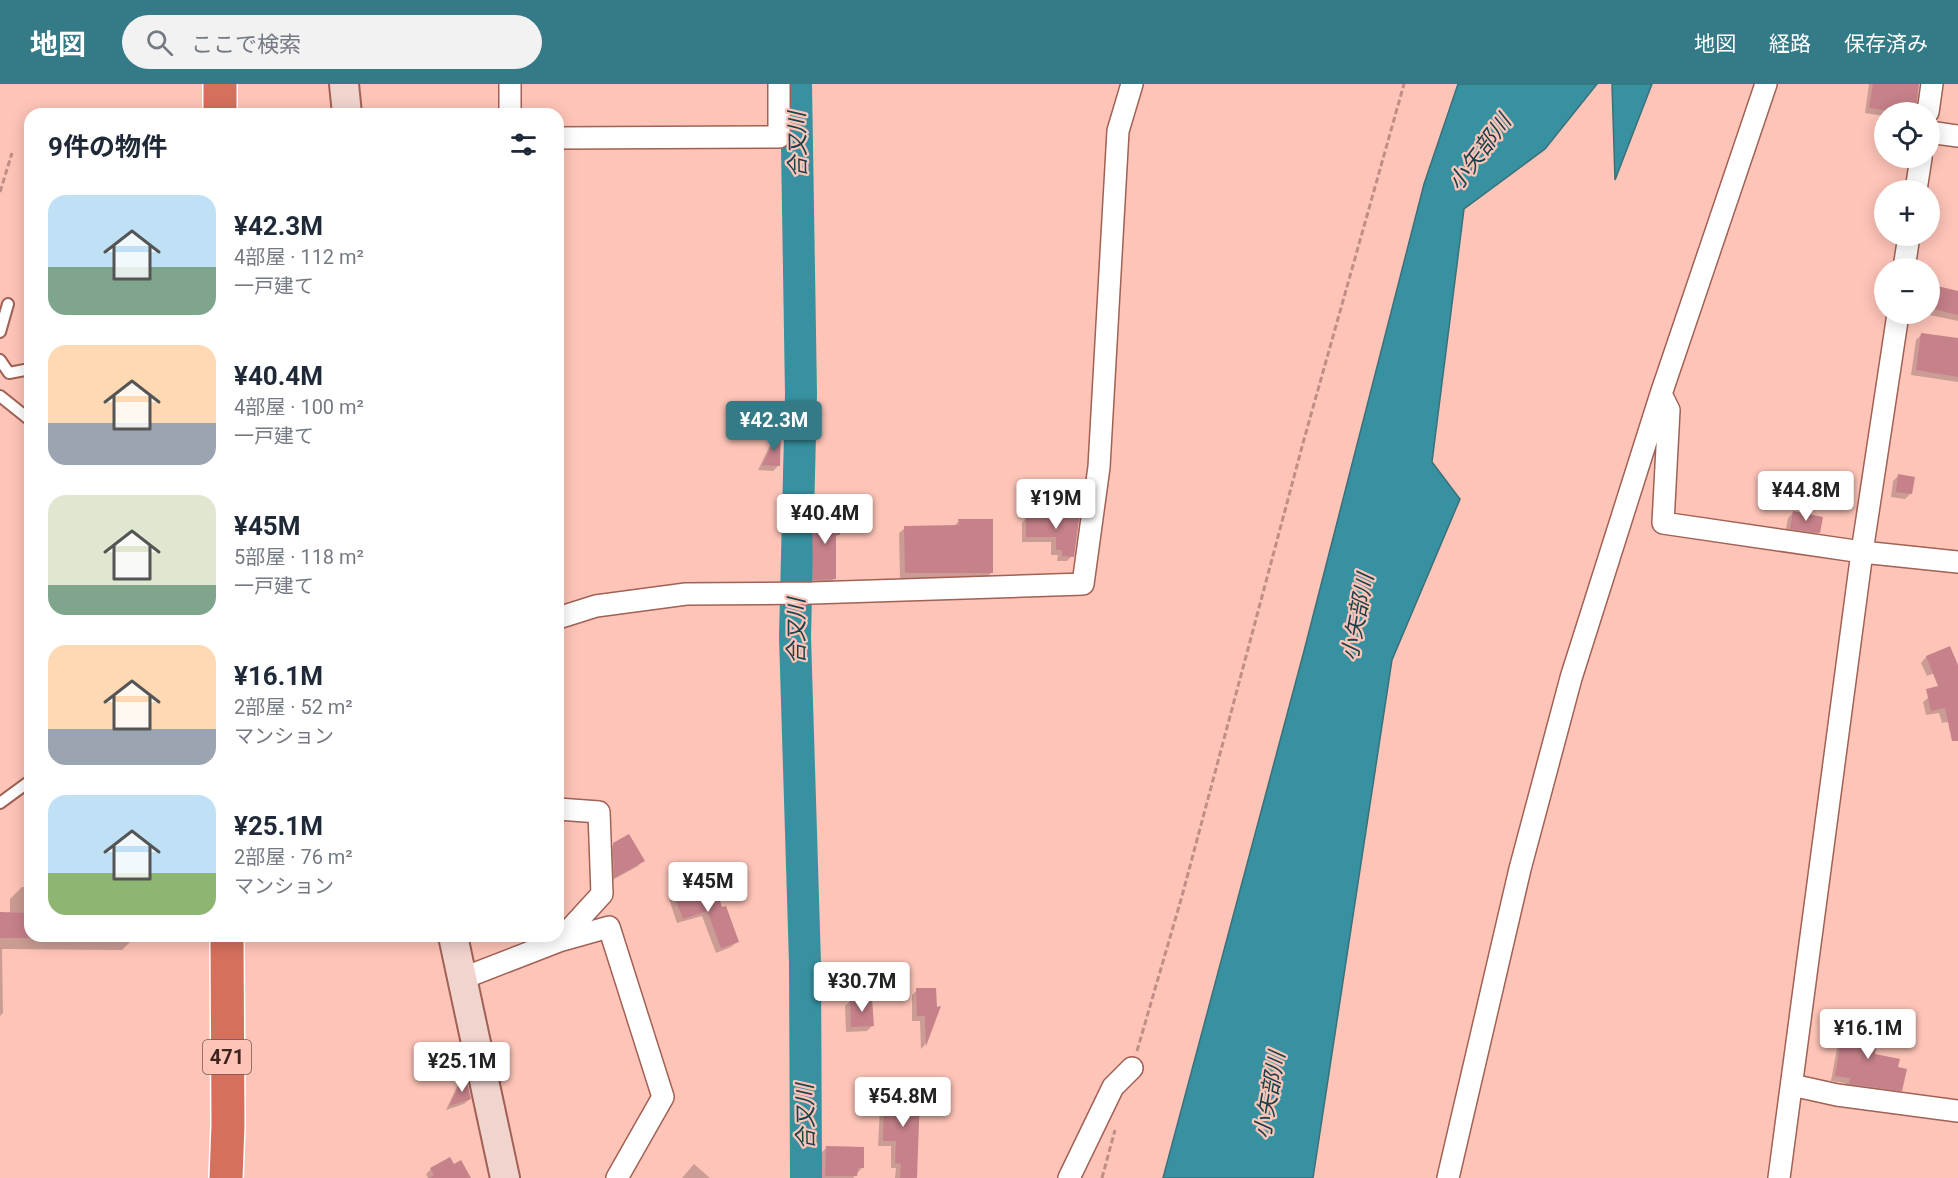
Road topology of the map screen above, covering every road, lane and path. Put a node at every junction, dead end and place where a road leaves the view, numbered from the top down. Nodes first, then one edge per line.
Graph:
1 (220, 84) edge
2 (344, 84) edge
3 (510, 84) edge
4 (779, 84) edge
5 (1132, 84) edge
6 (1404, 84) edge
7 (1766, 84) edge
8 (1932, 84) edge
9 (1929, 102) edge
10 (220, 108) edge
11 (346, 108) edge
12 (510, 108) edge
13 (1940, 134) edge
14 (1958, 136) edge
15 (564, 138) edge
16 (12, 153) dead end
17 (0, 192) edge
18 (8, 304) dead end
19 (1897, 324) edge
20 (0, 332) edge
21 (0, 360) edge
22 (24, 370) edge
23 (1661, 394) junction
24 (0, 396) edge
25 (24, 415) edge
26 (1863, 552) junction
27 (1958, 562) edge
28 (564, 616) edge
29 (24, 785) edge
30 (0, 803) edge
31 (564, 809) edge
32 (564, 936) edge
33 (564, 940) edge
34 (227, 942) edge
35 (454, 942) edge
36 (556, 942) edge
37 (461, 979) junction
38 (1132, 1068) joint
39 (1792, 1085) junction
40 (1958, 1110) edge
41 (226, 1178) edge
42 (505, 1178) edge
43 (617, 1178) edge
44 (1069, 1178) edge
45 (1448, 1178) edge
46 (1779, 1178) edge

1 - 10 highway
2 - 11 street
3 - 12 street
4 - 15 street
5 - 28 street
6 - 38 path
7 - 23 street
8 - 9 street
13 - 14 street
16 - 17 path
18 - 20 lane
19 - 26 street
21 - 22 lane
23 - 26 street
23 - 45 street
24 - 25 lane
26 - 27 street
26 - 39 street
29 - 30 lane
31 - 32 street
33 - 43 street
34 - 41 highway, 471
35 - 37 street
36 - 37 street
37 - 42 street
38 - 44 street
39 - 40 street
39 - 46 street

